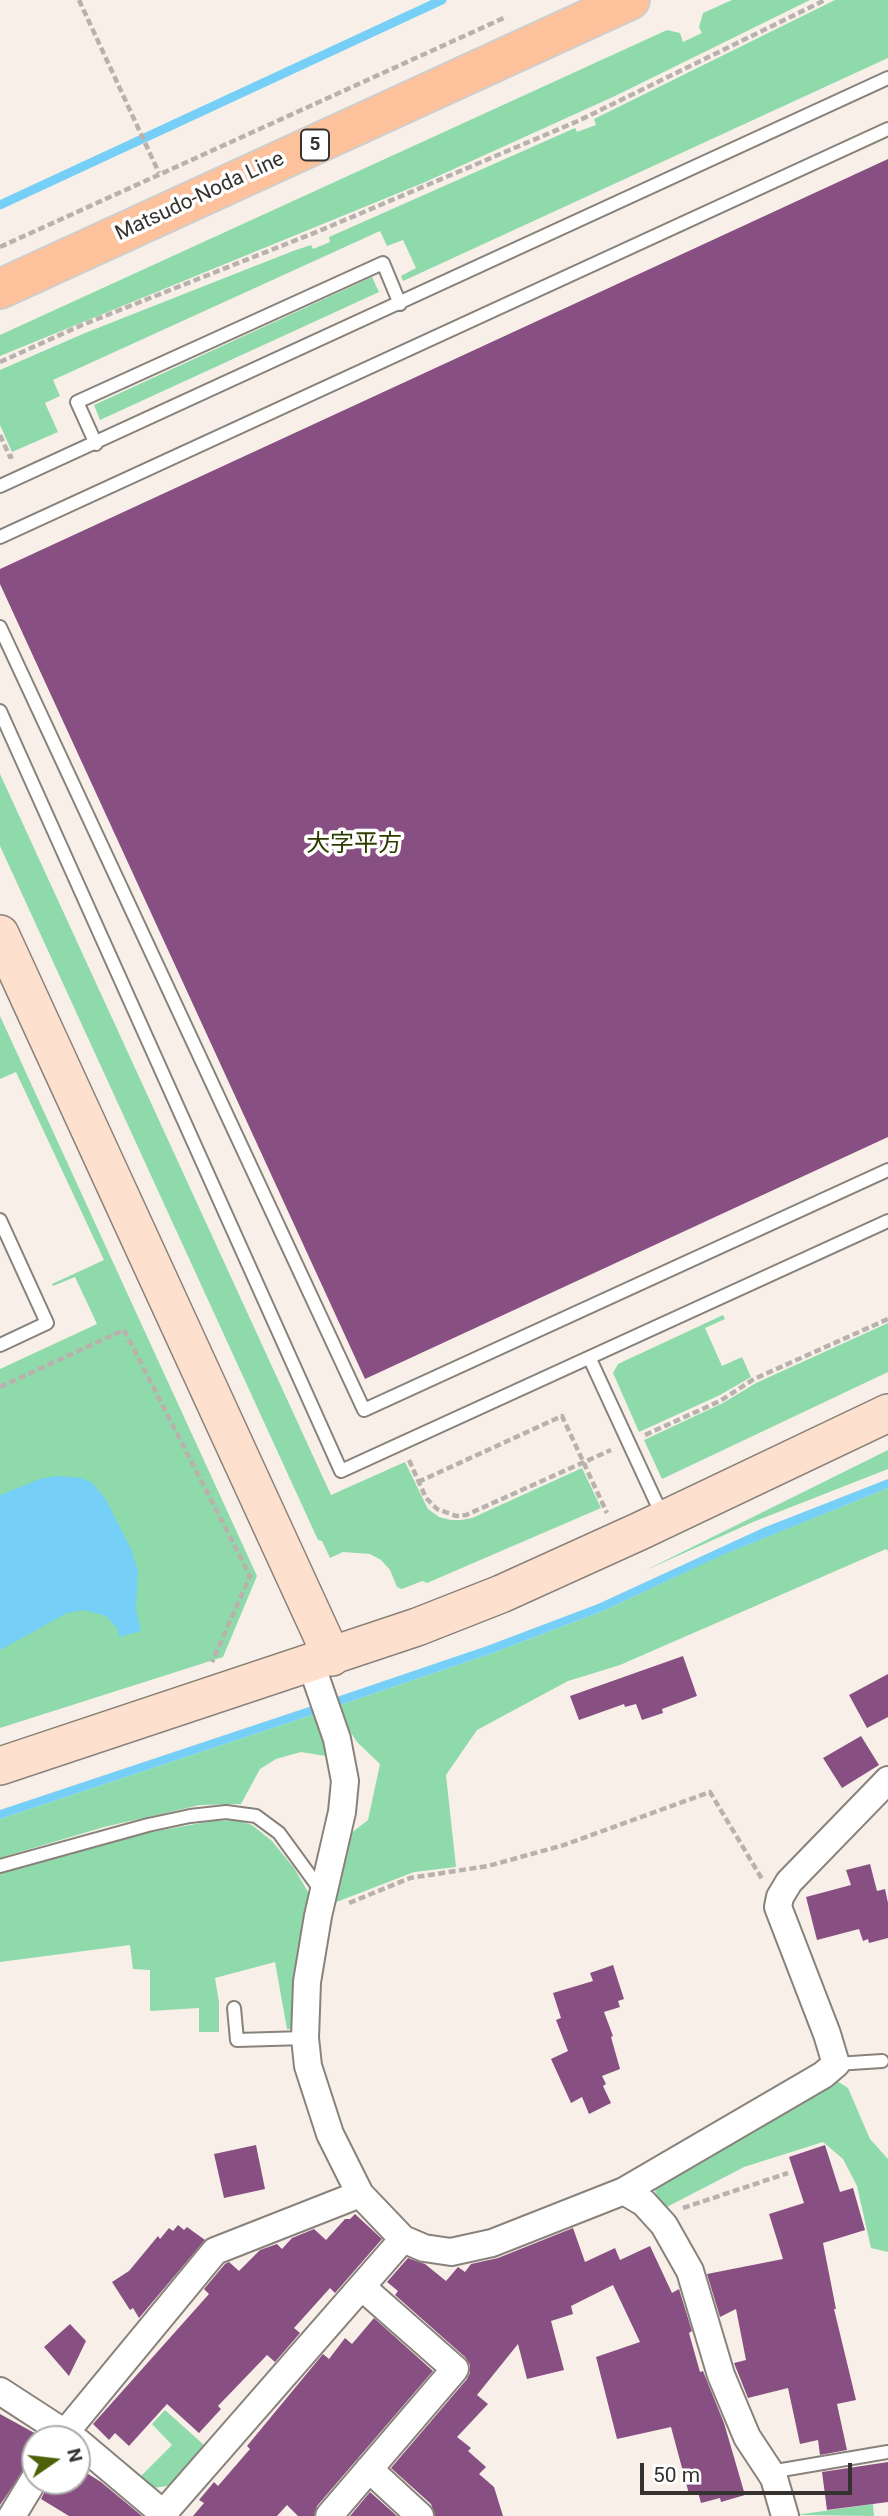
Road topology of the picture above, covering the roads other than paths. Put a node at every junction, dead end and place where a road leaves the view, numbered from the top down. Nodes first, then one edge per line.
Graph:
1 (630, 0) edge
2 (888, 78) edge
3 (888, 129) edge
4 (0, 289) edge
5 (400, 304) junction
6 (96, 444) junction
7 (0, 486) edge
8 (0, 537) edge
9 (0, 627) edge
10 (0, 711) edge
11 (0, 934) edge
12 (888, 1170) edge
13 (0, 1220) edge
14 (888, 1221) edge
15 (0, 1345) edge
16 (590, 1359) junction
17 (888, 1413) edge
18 (664, 1519) junction
19 (321, 1660) junction
20 (0, 1766) edge
21 (888, 1780) edge
22 (0, 1866) edge
23 (321, 1906) junction
24 (234, 2008) dead end
25 (305, 2038) junction
26 (882, 2061) dead end
27 (836, 2064) junction
28 (624, 2191) junction
29 (360, 2194) junction
30 (403, 2239) junction
31 (363, 2288) junction
32 (0, 2391) edge
33 (50, 2425) edge
34 (79, 2425) edge
35 (888, 2452) edge
36 (91, 2456) edge
37 (369, 2469) junction
38 (770, 2472) junction
39 (25, 2495) edge
40 (163, 2515) edge
41 (12, 2516) edge
42 (329, 2516) edge
43 (420, 2516) edge
44 (785, 2516) edge

1 - 4 main road, Matsudo-Noda Line / 5
2 - 5 lane
3 - 8 lane
5 - 6 lane
5 - 6 lane
6 - 7 lane
9 - 12 lane
10 - 16 lane
11 - 19 street
13 - 15 lane
14 - 16 lane
16 - 18 lane
17 - 18 street
18 - 19 street
19 - 20 street
19 - 23 street
21 - 27 street
22 - 23 lane
23 - 25 street
24 - 25 lane
25 - 29 street
26 - 27 lane
27 - 28 street
28 - 30 street
28 - 38 street
29 - 30 street
29 - 34 street
30 - 31 street
31 - 37 street
31 - 40 street
32 - 33 street
35 - 38 lane
36 - 40 street
37 - 42 street
37 - 43 street
38 - 44 street
39 - 41 street

